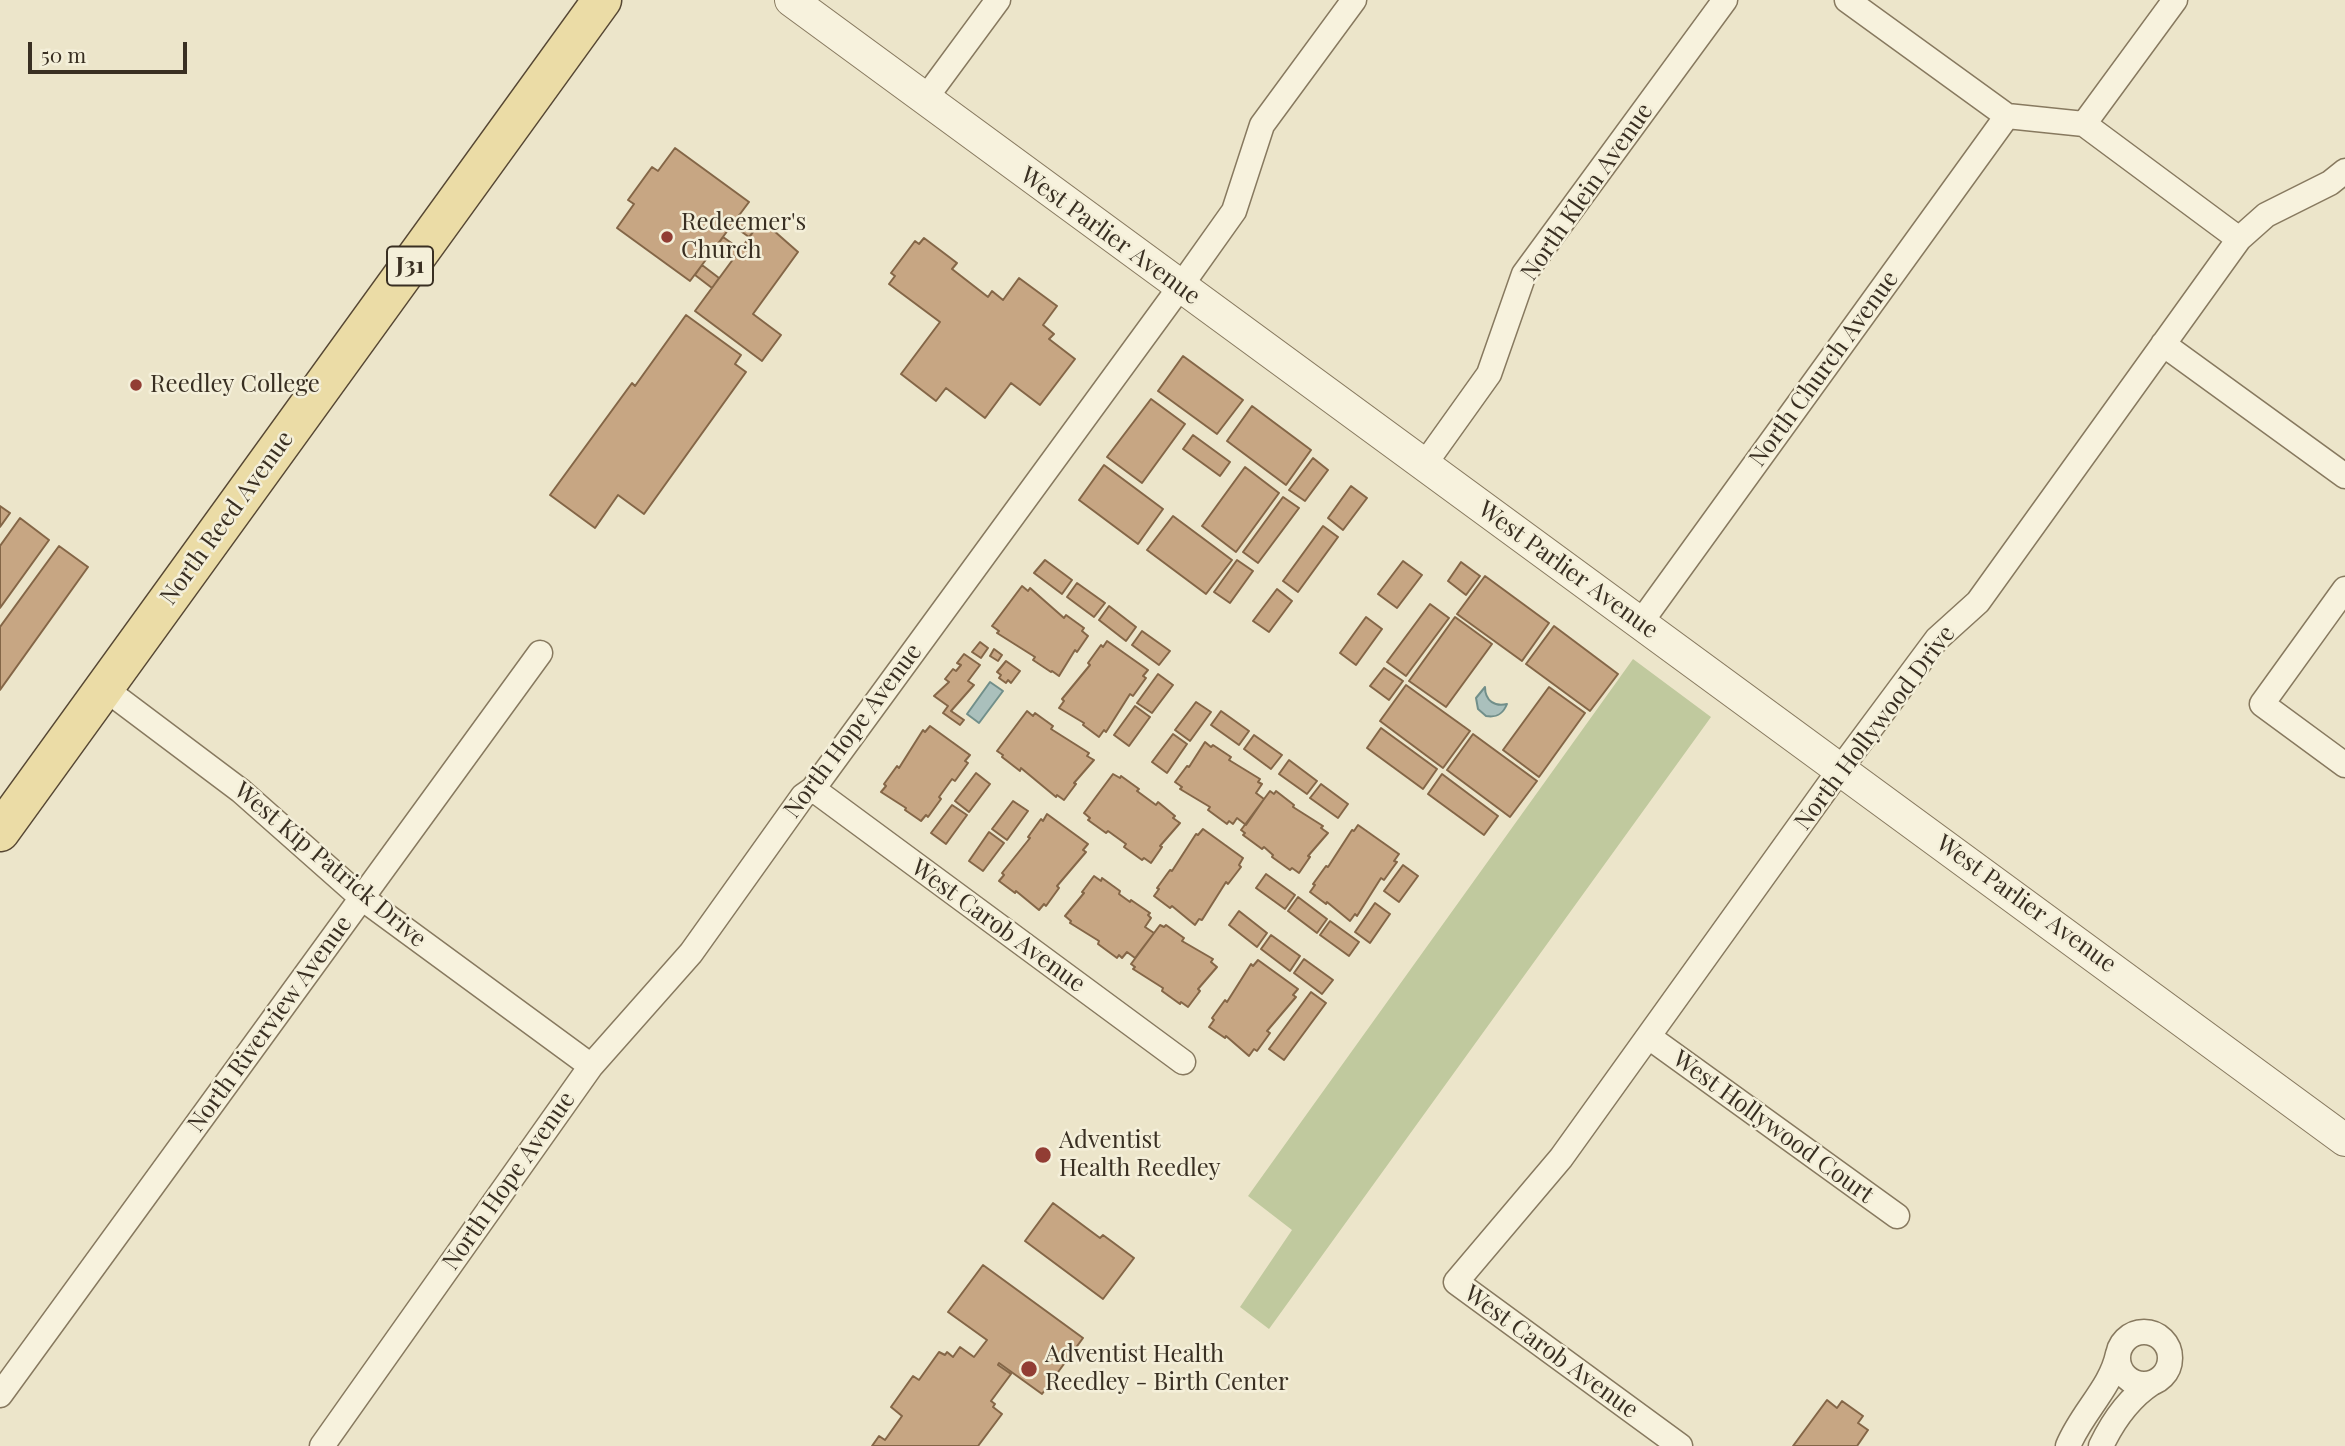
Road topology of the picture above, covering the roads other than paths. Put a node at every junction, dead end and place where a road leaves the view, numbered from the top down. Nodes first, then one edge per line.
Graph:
1 (602, 0) edge
2 (791, 0) edge
3 (998, 0) edge
4 (1354, 0) edge
5 (1725, 0) edge
6 (1847, 0) edge
7 (2175, 0) edge
8 (925, 99) junction
9 (2007, 116) junction
10 (2084, 124) junction
11 (2345, 171) edge
12 (2239, 239) junction
13 (1180, 287) junction
14 (2163, 344) junction
15 (1424, 465) junction
16 (2345, 476) edge
17 (2345, 589) edge
18 (1641, 622) junction
19 (540, 653) dead end
20 (104, 688) junction
21 (2345, 765) edge
22 (1841, 768) junction
23 (813, 789) junction
24 (0, 832) edge
25 (362, 898) junction
26 (1649, 1037) junction
27 (1183, 1062) dead end
28 (591, 1066) junction
29 (2345, 1140) edge
30 (1897, 1216) dead end
31 (1456, 1282) joint
32 (2118, 1354) junction
33 (2152, 1383) junction
34 (0, 1395) edge
35 (322, 1446) edge
36 (1680, 1446) edge
37 (2068, 1446) edge
38 (2101, 1446) edge

1 - 20 main road, North Reed Avenue / J31
2 - 8 street, West Parlier Avenue
3 - 8 street
4 - 13 street, North Hope Avenue
5 - 15 street, North Klein Avenue
6 - 9 street
7 - 10 street
8 - 13 street, West Parlier Avenue
9 - 10 street
9 - 18 street, North Church Avenue
10 - 12 street
11 - 12 street, North Hollywood Drive
12 - 14 street, North Hollywood Drive
13 - 15 street, West Parlier Avenue
13 - 23 street, North Hope Avenue
14 - 16 street
14 - 22 street, North Hollywood Drive
15 - 18 street, West Parlier Avenue
17 - 21 street
18 - 22 street, West Parlier Avenue
19 - 25 street, North Riverview Avenue
20 - 24 main road, North Reed Avenue / J31
20 - 25 street, West Kip Patrick Drive
22 - 26 street, North Hollywood Drive
22 - 29 street, West Parlier Avenue
23 - 27 street, West Carob Avenue
23 - 28 street, North Hope Avenue
25 - 28 street, West Kip Patrick Drive
25 - 34 street, North Riverview Avenue
26 - 30 street, West Hollywood Court
26 - 31 street, North Hollywood Drive
28 - 35 street, North Hope Avenue
31 - 36 street, West Carob Avenue
32 - 33 street
32 - 33 street
32 - 37 street
33 - 38 street

